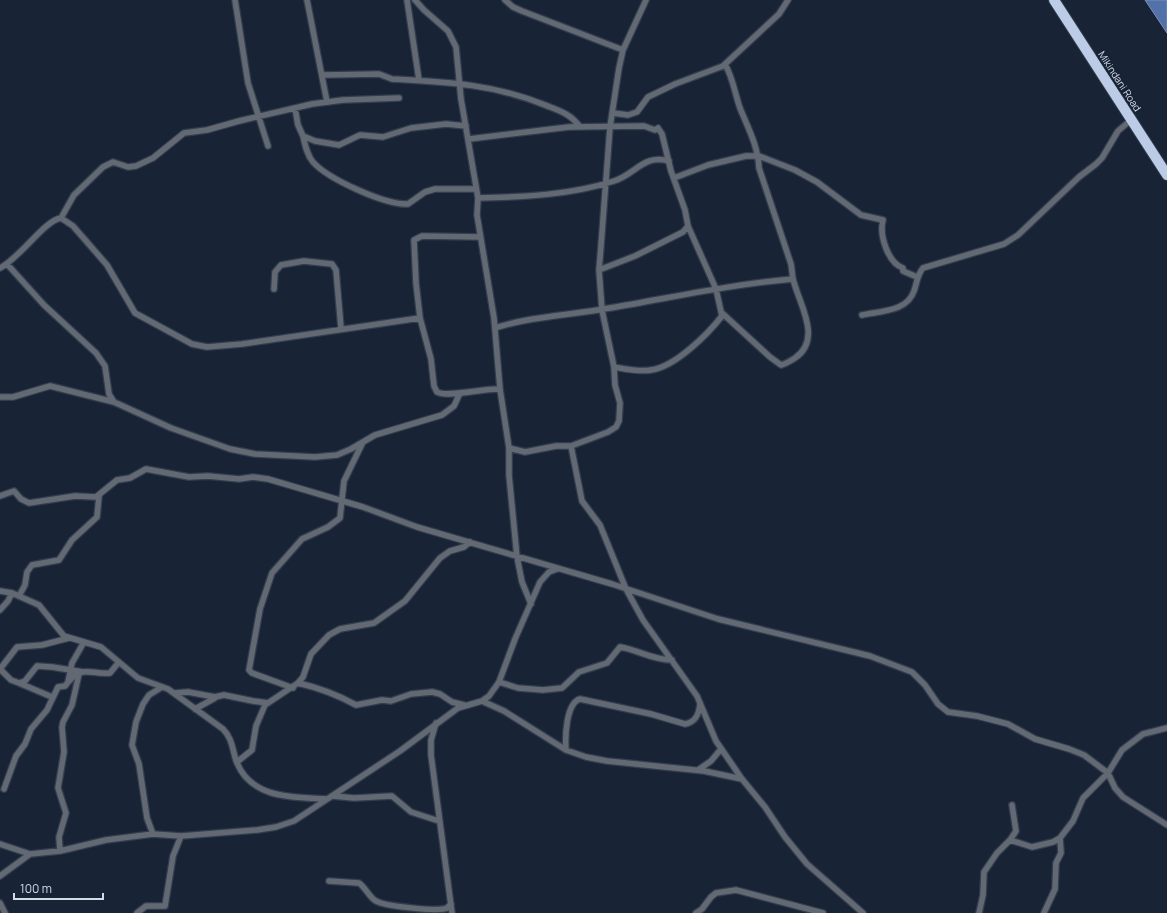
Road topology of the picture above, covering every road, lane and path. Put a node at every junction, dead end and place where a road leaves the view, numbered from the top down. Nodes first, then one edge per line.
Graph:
1 (235, 0) edge
2 (307, 0) edge
3 (407, 0) edge
4 (415, 0) edge
5 (505, 0) edge
6 (646, 0) edge
7 (788, 0) edge
8 (1054, 0) edge
9 (623, 50) junction
10 (725, 64) junction
11 (323, 75) junction
12 (419, 80) junction
13 (460, 84) junction
14 (399, 98) dead end
15 (327, 102) junction
16 (295, 108) junction
17 (613, 114) junction
18 (258, 116) junction
19 (1131, 120) junction
20 (466, 126) junction
21 (580, 127) junction
22 (610, 127) junction
23 (303, 136) junction
24 (469, 139) junction
25 (268, 146) dead end
26 (759, 156) junction
27 (669, 161) junction
28 (1167, 175) edge
29 (674, 178) junction
30 (605, 184) junction
31 (476, 189) junction
32 (478, 198) junction
33 (61, 218) junction
34 (688, 226) junction
35 (480, 237) junction
36 (7, 264) junction
37 (0, 268) edge
38 (599, 270) junction
39 (917, 277) junction
40 (793, 279) junction
41 (274, 289) dead end
42 (716, 289) junction
43 (602, 310) junction
44 (722, 313) junction
45 (862, 315) dead end
46 (420, 318) junction
47 (341, 328) junction
48 (495, 328) junction
49 (614, 367) junction
50 (500, 389) junction
51 (460, 393) junction
52 (0, 397) edge
53 (114, 402) junction
54 (362, 442) junction
55 (570, 446) junction
56 (509, 448) junction
57 (0, 496) edge
58 (99, 496) junction
59 (343, 501) junction
60 (470, 542) junction
61 (517, 557) junction
62 (557, 569) junction
63 (626, 589) junction
64 (0, 591) edge
65 (12, 593) junction
66 (19, 596) junction
67 (531, 604) junction
68 (0, 610) edge
69 (70, 638) junction
70 (84, 642) junction
71 (672, 660) junction
72 (119, 662) junction
73 (0, 669) edge
74 (70, 669) junction
75 (81, 673) junction
76 (68, 682) junction
77 (499, 682) junction
78 (19, 683) junction
79 (298, 683) junction
80 (162, 687) junction
81 (293, 688) junction
82 (175, 693) junction
83 (52, 696) junction
84 (215, 697) junction
85 (482, 701) junction
86 (268, 702) junction
87 (700, 703) junction
88 (467, 705) junction
89 (195, 709) junction
90 (436, 722) junction
91 (1167, 728) edge
92 (721, 749) junction
93 (566, 750) junction
94 (237, 762) junction
95 (698, 770) junction
96 (1108, 774) junction
97 (742, 779) junction
98 (4, 789) dead end
99 (333, 796) junction
100 (326, 799) junction
101 (1012, 805) dead end
102 (439, 821) junction
103 (1167, 825) edge
104 (153, 834) junction
105 (181, 836) junction
106 (1060, 838) junction
107 (1010, 840) junction
108 (0, 844) edge
109 (60, 851) junction
110 (30, 854) junction
111 (0, 876) edge
112 (329, 881) dead end
113 (0, 903) edge
114 (451, 904) junction
115 (419, 911) edge
116 (5, 913) edge
117 (137, 913) edge
118 (452, 913) edge
119 (696, 913) edge
120 (823, 913) edge
121 (863, 913) edge
122 (979, 913) edge
123 (1044, 913) edge

1 - 18 street
2 - 11 street
3 - 12 street
4 - 13 street
5 - 9 street
6 - 9 street
7 - 10 street
8 - 19 highway, Mikindani Road
9 - 17 street
10 - 17 street
10 - 26 street
11 - 12 street
11 - 15 street
12 - 13 street
13 - 20 street
13 - 21 street
14 - 15 street
15 - 16 street
16 - 18 street
16 - 23 street
17 - 22 street
18 - 25 street
18 - 33 street
19 - 28 highway, Mikindani Road
19 - 39 street
20 - 23 street
20 - 24 street
21 - 22 street
21 - 24 street
22 - 27 street
22 - 30 street
23 - 31 street
24 - 31 street
26 - 29 street
26 - 39 street
26 - 40 street
27 - 29 street
27 - 30 street
29 - 34 street
30 - 32 street
30 - 38 street
31 - 32 street
32 - 35 street
33 - 36 street
33 - 47 street
34 - 38 street
34 - 42 street
35 - 46 street
35 - 48 street
36 - 37 street
36 - 53 street
38 - 43 street
39 - 45 street
40 - 42 street
40 - 44 street
41 - 47 street
42 - 43 street
42 - 44 street
43 - 48 street
43 - 49 street
44 - 49 street
46 - 47 street
46 - 51 street
48 - 50 street
49 - 55 street
50 - 51 street
50 - 56 street
51 - 54 street
52 - 53 street
53 - 54 street
54 - 59 street
55 - 56 street
55 - 63 street
56 - 61 street
57 - 58 street
58 - 59 street
58 - 66 street
59 - 60 street
59 - 81 street
60 - 61 street
60 - 79 street
61 - 62 street
61 - 67 street
62 - 63 street
62 - 67 street
63 - 71 street
63 - 96 street
64 - 65 street
65 - 66 street
65 - 68 street
66 - 69 street
67 - 77 street
69 - 70 street
69 - 73 street
70 - 72 street
70 - 74 street
71 - 77 street
71 - 87 street
72 - 75 street
72 - 80 street
73 - 78 street
74 - 75 street
74 - 76 street
74 - 78 street
75 - 76 street
75 - 109 street
76 - 83 street
77 - 85 street
78 - 83 street
79 - 81 street
79 - 88 street
80 - 82 street
80 - 104 street
81 - 86 street
82 - 84 street
82 - 89 street
83 - 98 street
84 - 86 street
84 - 89 street
85 - 88 street
85 - 93 street
86 - 94 street
87 - 92 street
87 - 93 street
88 - 90 street
89 - 94 street
90 - 99 street
90 - 102 street
91 - 96 street
92 - 95 street
92 - 97 street
93 - 95 street
94 - 100 street
95 - 97 street
96 - 103 street
96 - 106 street
97 - 121 street
99 - 100 street
99 - 102 street
100 - 105 street
101 - 107 street
102 - 114 street
104 - 105 street
104 - 109 street
105 - 117 street
106 - 107 street
106 - 123 street
107 - 122 street
108 - 110 street
109 - 110 street
110 - 111 street
112 - 115 street
113 - 116 street
114 - 115 street
114 - 118 street
119 - 120 street

